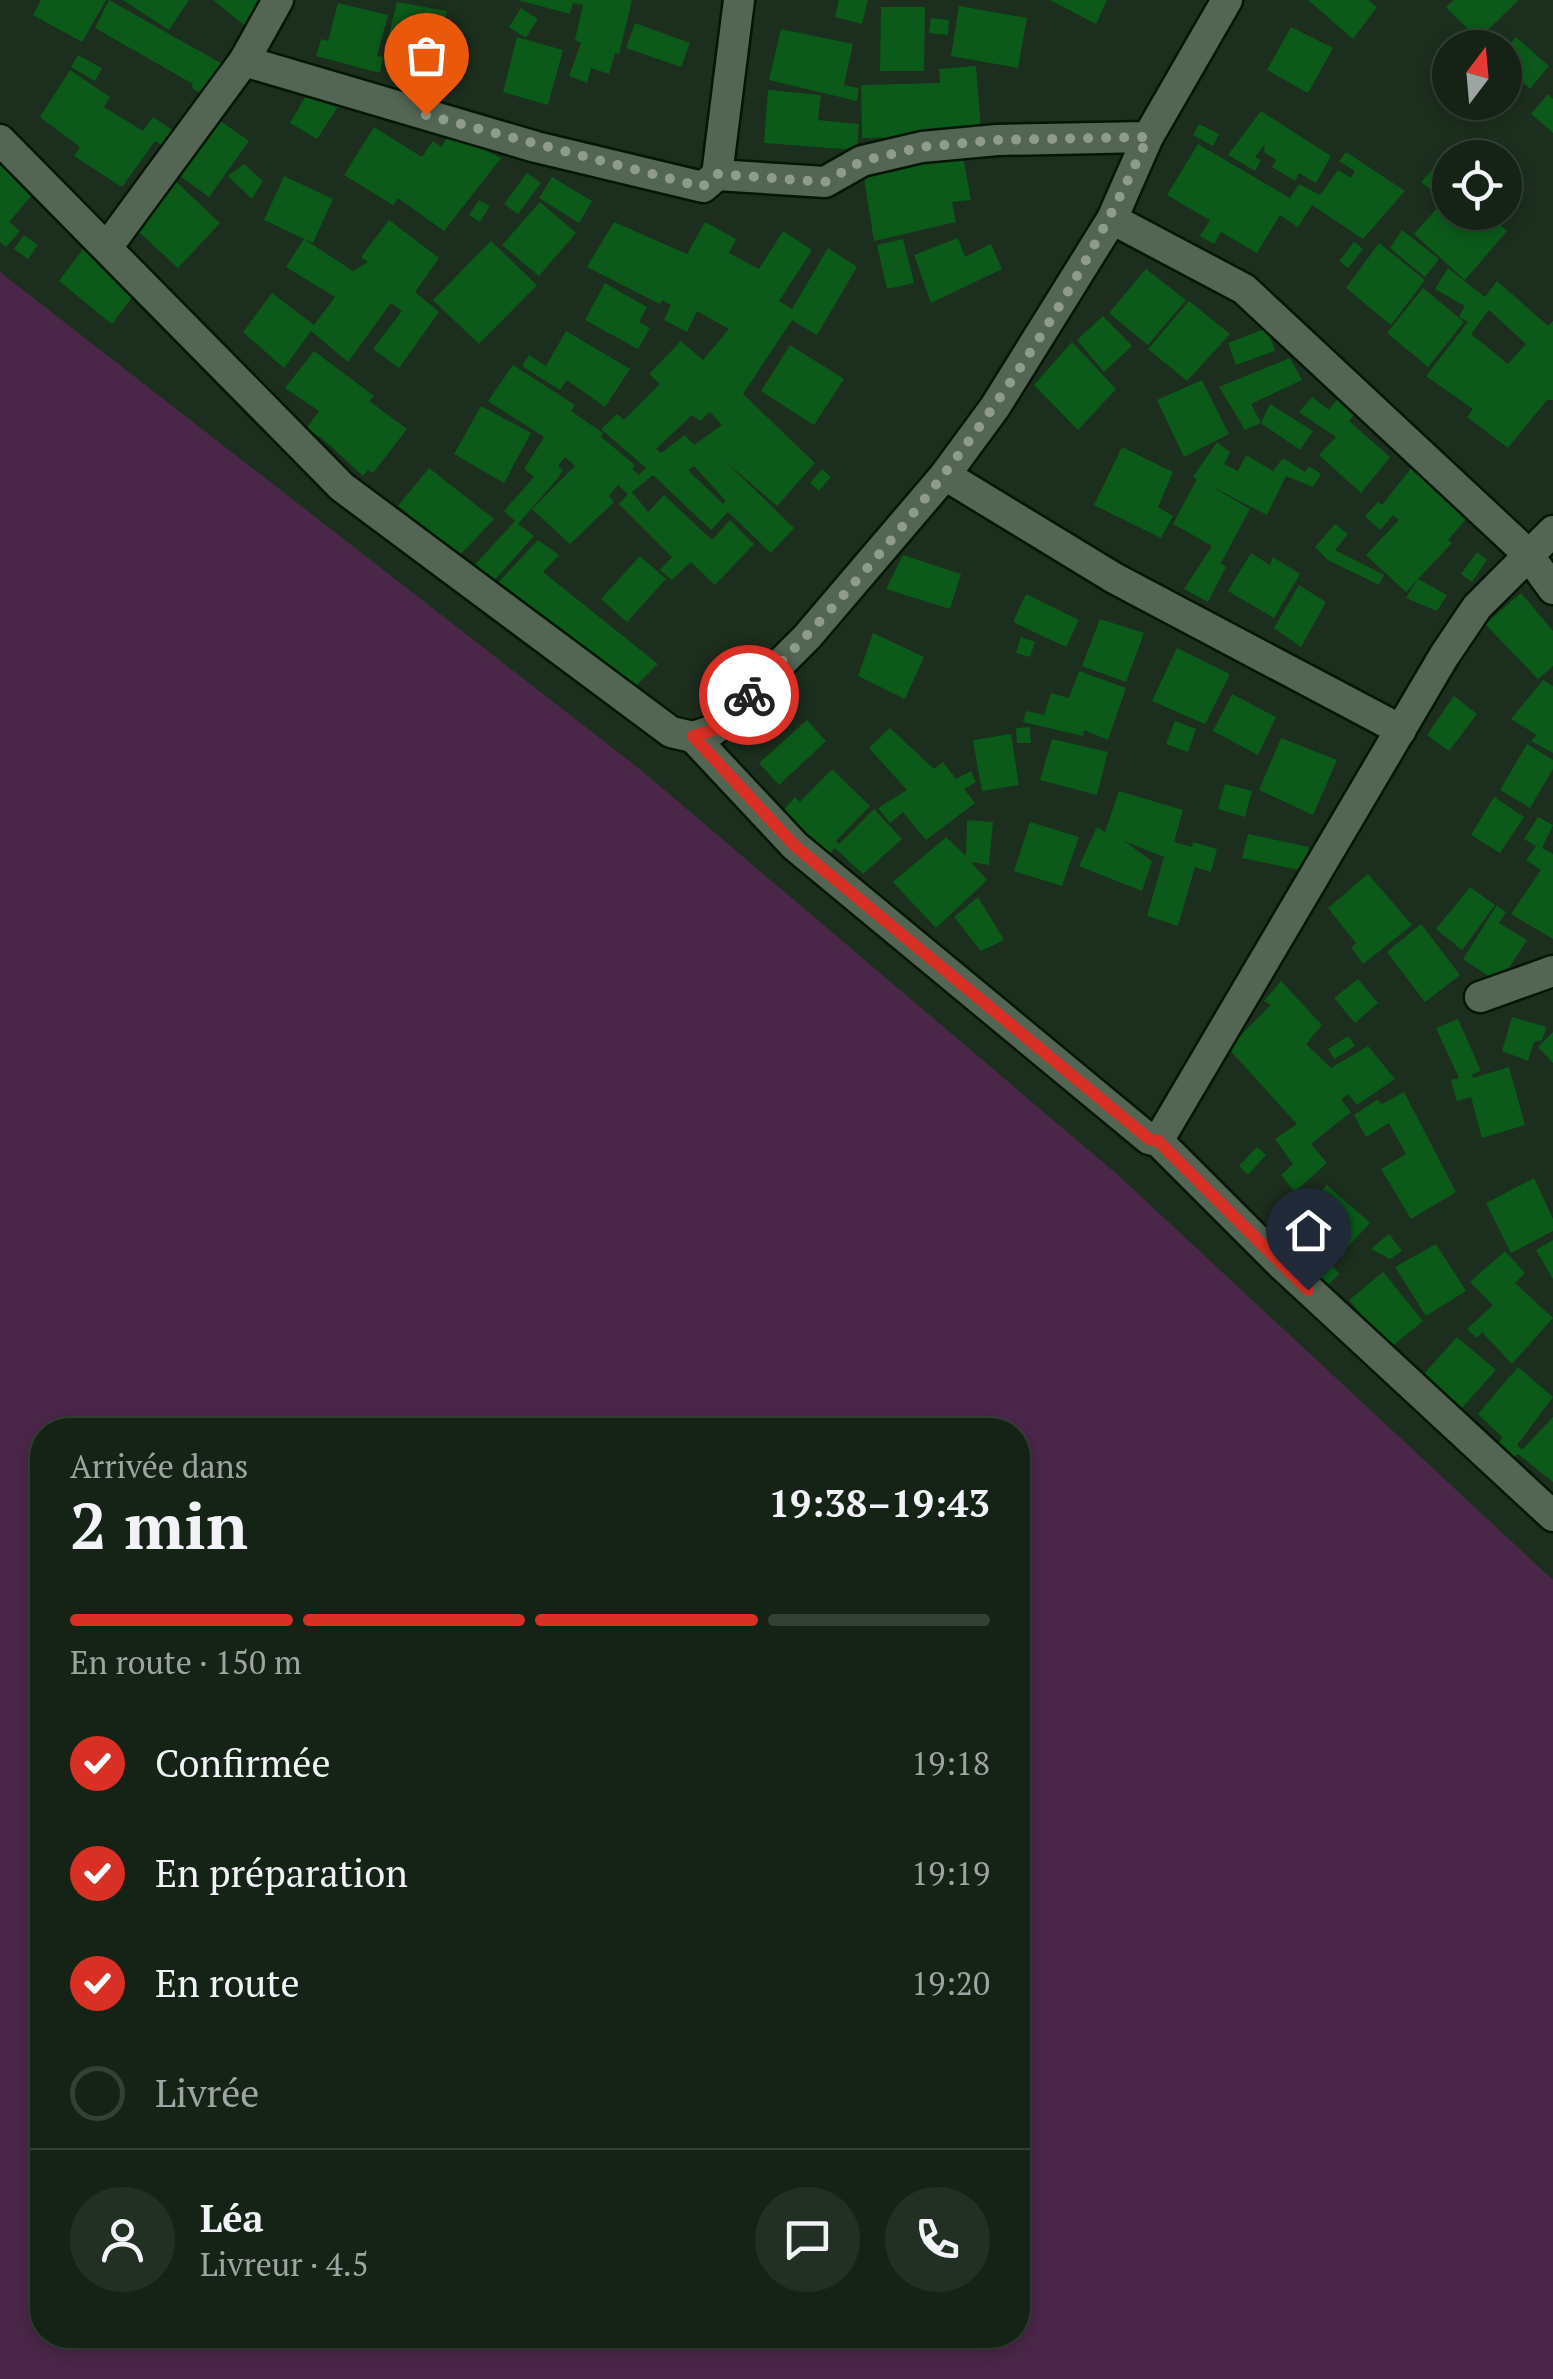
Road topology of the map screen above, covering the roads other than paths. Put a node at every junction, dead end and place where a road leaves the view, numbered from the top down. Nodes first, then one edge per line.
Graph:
1 (278, 0) edge
2 (738, 0) edge
3 (1227, 0) edge
4 (244, 61) junction
5 (1148, 137) junction
6 (0, 140) edge
7 (717, 174) junction
8 (1112, 219) junction
9 (108, 246) junction
10 (944, 475) junction
11 (1553, 531) edge
12 (1527, 553) junction
13 (1553, 589) edge
14 (1401, 730) junction
15 (693, 736) junction
16 (1553, 971) edge
17 (1480, 997) dead end
18 (1158, 1141) junction
19 (1553, 1516) edge

1 - 4 street
2 - 7 street
3 - 5 street
4 - 7 street
4 - 9 street
5 - 7 street
5 - 8 street
6 - 9 street
8 - 10 street
8 - 12 street
9 - 15 street
10 - 14 street
10 - 15 street
11 - 12 street
12 - 13 street
12 - 14 street
14 - 18 street
15 - 18 street
16 - 17 street
18 - 19 street

